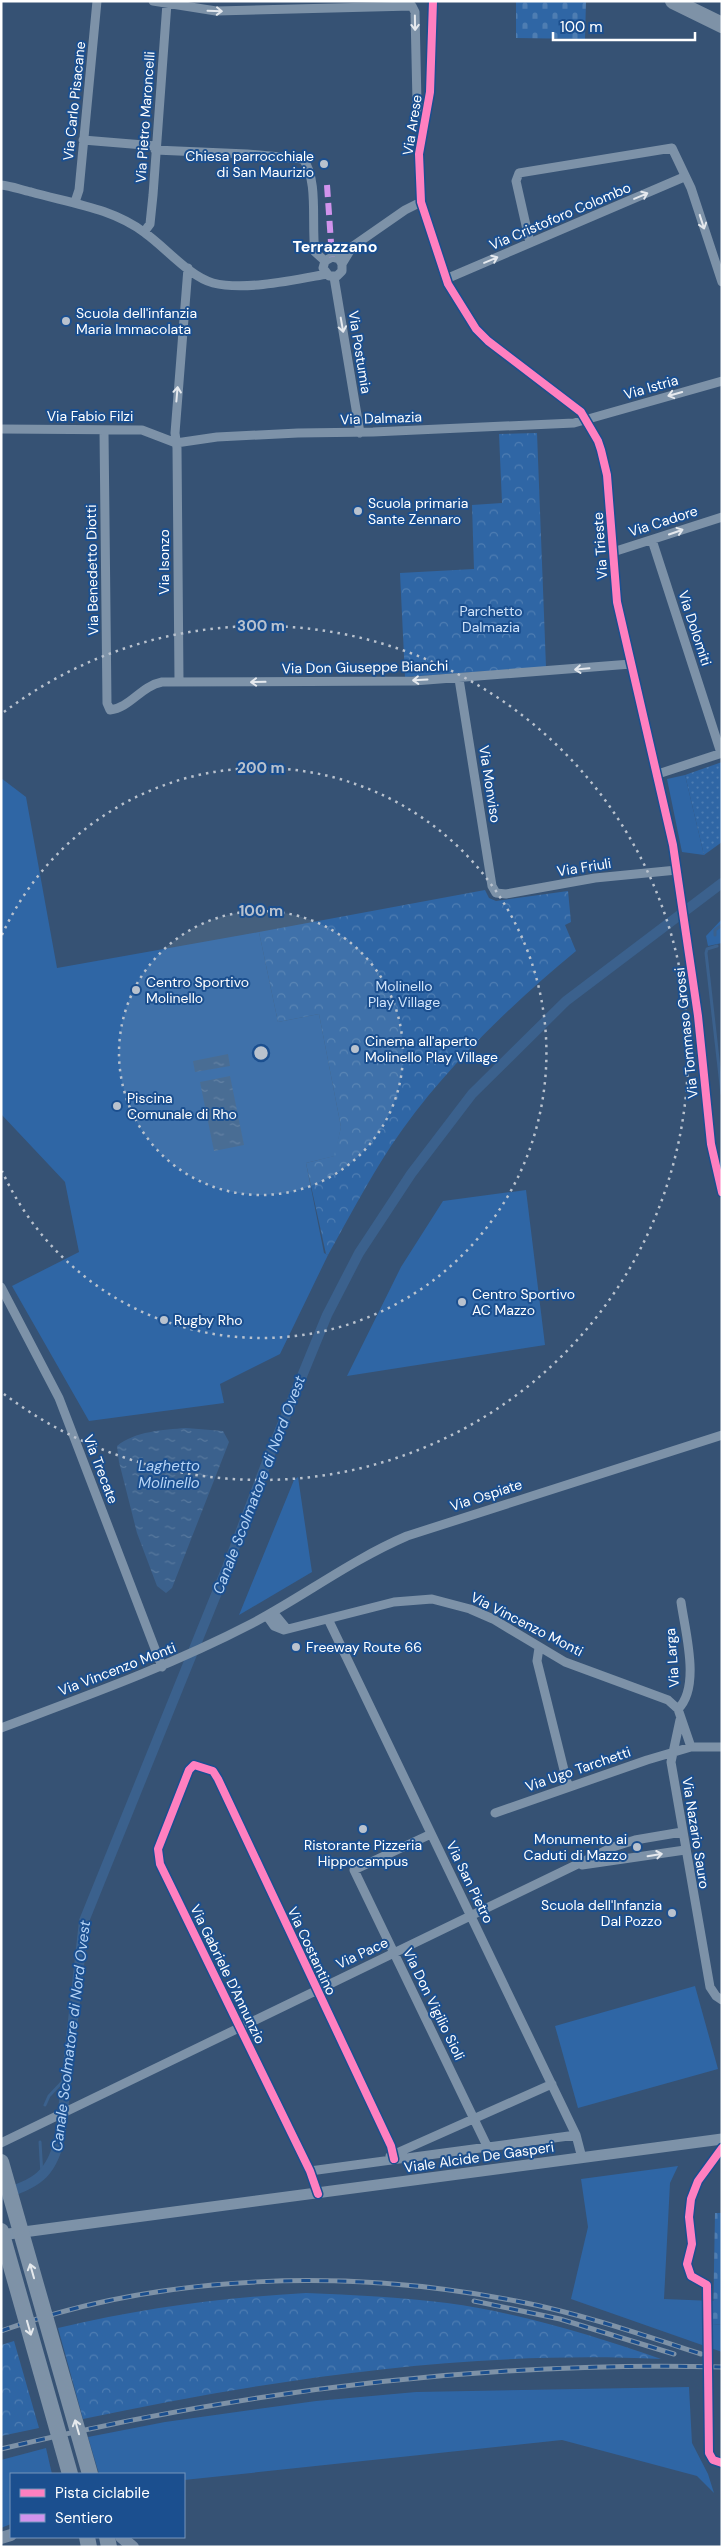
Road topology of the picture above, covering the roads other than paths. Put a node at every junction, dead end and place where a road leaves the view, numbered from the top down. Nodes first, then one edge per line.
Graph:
1 (97, 1) edge
2 (153, 1) edge
3 (433, 1) edge
4 (674, 1) edge
5 (167, 3) junction
6 (722, 25) edge
7 (425, 118) junction
8 (83, 140) junction
9 (156, 148) junction
10 (684, 177) junction
11 (1, 185) edge
12 (75, 202) junction
13 (420, 202) junction
14 (144, 232) junction
15 (530, 243) junction
16 (339, 261) junction
17 (188, 268) junction
18 (327, 270) junction
19 (446, 279) junction
20 (722, 282) edge
21 (722, 381) edge
22 (587, 419) junction
23 (1, 429) edge
24 (104, 431) junction
25 (360, 433) junction
26 (176, 442) junction
27 (722, 517) edge
28 (652, 540) junction
29 (613, 552) junction
30 (631, 664) junction
31 (459, 679) junction
32 (179, 681) junction
33 (109, 709) joint
34 (721, 753) edge
35 (658, 774) junction
36 (677, 870) junction
37 (496, 894) joint
38 (722, 1192) edge
39 (1, 1287) edge
40 (722, 1435) edge
41 (681, 1602) dead end
42 (270, 1614) junction
43 (328, 1619) junction
44 (539, 1648) junction
45 (162, 1668) junction
46 (678, 1709) junction
47 (680, 1720) junction
48 (1, 1728) edge
49 (691, 1747) junction
50 (722, 1747) edge
51 (671, 1754) junction
52 (194, 1765) joint
53 (568, 1786) junction
54 (495, 1813) dead end
55 (682, 1832) junction
56 (431, 1834) junction
57 (624, 1842) junction
58 (685, 1850) junction
59 (629, 1859) junction
60 (572, 1867) junction
61 (470, 1915) junction
62 (394, 1953) junction
63 (316, 1990) junction
64 (722, 2000) edge
65 (240, 2026) junction
66 (552, 2084) junction
67 (474, 2119) junction
68 (576, 2135) junction
69 (722, 2139) edge
70 (1, 2143) edge
71 (487, 2146) junction
72 (393, 2157) junction
73 (582, 2158) junction
74 (1, 2162) edge
75 (310, 2171) junction
76 (318, 2194) junction
77 (1, 2231) edge
78 (1, 2235) edge
79 (70, 2473) edge
80 (90, 2473) edge
81 (122, 2538) edge
82 (133, 2547) edge

1 - 8 street, Via Carlo Pisacane
2 - 5 street
3 - 7 street, Via Arese
4 - 6 highway
5 -> 7 street
5 - 9 street, Via Pietro Maroncelli
7 - 13 street, Via Arese
8 - 9 street
8 - 12 street, Via Carlo Pisacane
9 - 14 street, Via Pietro Maroncelli
9 - 18 street, Via Postumia
15 -> 10 street, Via Cristoforo Colombo
10 - 15 street
10 -> 20 street
11 - 12 street
12 - 14 street
13 - 16 street
13 - 19 street, Via Arese
14 - 17 street
19 -> 15 street, Via Cristoforo Colombo
16 - 18 street
16 - 18 street
17 - 18 street
26 -> 17 street, Via Isonzo
18 -> 25 street, Via Postumia
19 - 22 street, Via Trieste
21 -> 22 street, Via Istria
22 - 25 street, Via Dalmazia
22 - 29 street, Via Trieste
23 - 24 street, Via Fabio Filzi
24 - 26 street, Via Fabio Filzi
24 - 33 street, Via Benedetto Diotti
25 - 26 street, Via Dalmazia
26 - 32 street, Via Isonzo
28 -> 27 street, Via Cadore
28 - 29 street, Via Cadore
28 - 34 street, Via Dolomiti
29 - 30 street, Via Trieste
30 -> 31 street, Via Don Giuseppe Bianchi
30 - 35 street, Via Trieste
31 -> 32 street, Via Don Giuseppe Bianchi
31 - 37 street, Via Monviso
32 - 33 street, Via Don Giuseppe Bianchi
34 - 35 street
35 - 36 street, Via Trieste
36 - 37 street, Via Friuli
36 - 38 street, Via Tommaso Grossi
39 - 45 street, Via Trecate
40 - 42 street, Via Ospiate
41 - 46 street, Via Larga
42 - 43 street, Via Vincenzo Monti
42 - 45 street, Via Vincenzo Monti
43 - 44 street, Via Vincenzo Monti
43 - 56 street, Via San Pietro
44 - 46 street, Via Vincenzo Monti
44 - 53 street
45 - 48 street, Via Vincenzo Monti
46 - 47 street
47 - 49 street
47 - 51 street
49 - 50 street, Via Ugo Tarchetti
49 - 51 street, Via Ugo Tarchetti
51 - 53 street, Via Ugo Tarchetti
51 - 55 street, Via Nazario Sauro
52 - 63 street, Via Costantino
52 - 65 street, Via Gabriele D'Annunzio
53 - 54 street, Via Ugo Tarchetti
55 - 57 street, Via Pace
55 - 58 street, Via Nazario Sauro
56 - 61 street, Via San Pietro
56 - 62 street, Via Don Vigilio Sioli
57 - 59 street
57 - 60 street, Via Pace
59 -> 58 street, Via Pace
58 - 64 street, Via Nazario Sauro
59 - 60 street, Via Pace
60 - 61 street, Via Pace
61 - 62 street, Via Pace
61 - 66 street, Via San Pietro
62 - 63 street, Via Pace
62 - 67 street, Via Don Vigilio Sioli
63 - 65 street, Via Pace
63 - 72 street, Via Costantino
65 - 70 street, Via Pace
65 - 75 street, Via Gabriele D'Annunzio
66 - 67 street
66 - 68 street, Via San Pietro
67 - 71 street, Via Don Vigilio Sioli
67 - 72 street
68 - 71 street
68 - 73 street, Via San Pietro
69 - 73 street, Viale Alcide De Gasperi
71 - 72 street
72 - 75 street
73 - 76 street, Viale Alcide De Gasperi
80 -> 74 highway, bridge
75 - 76 street, Via Gabriele D'Annunzio
76 - 78 street, Viale Alcide De Gasperi
77 -> 79 highway, bridge
81 - 82 main road

